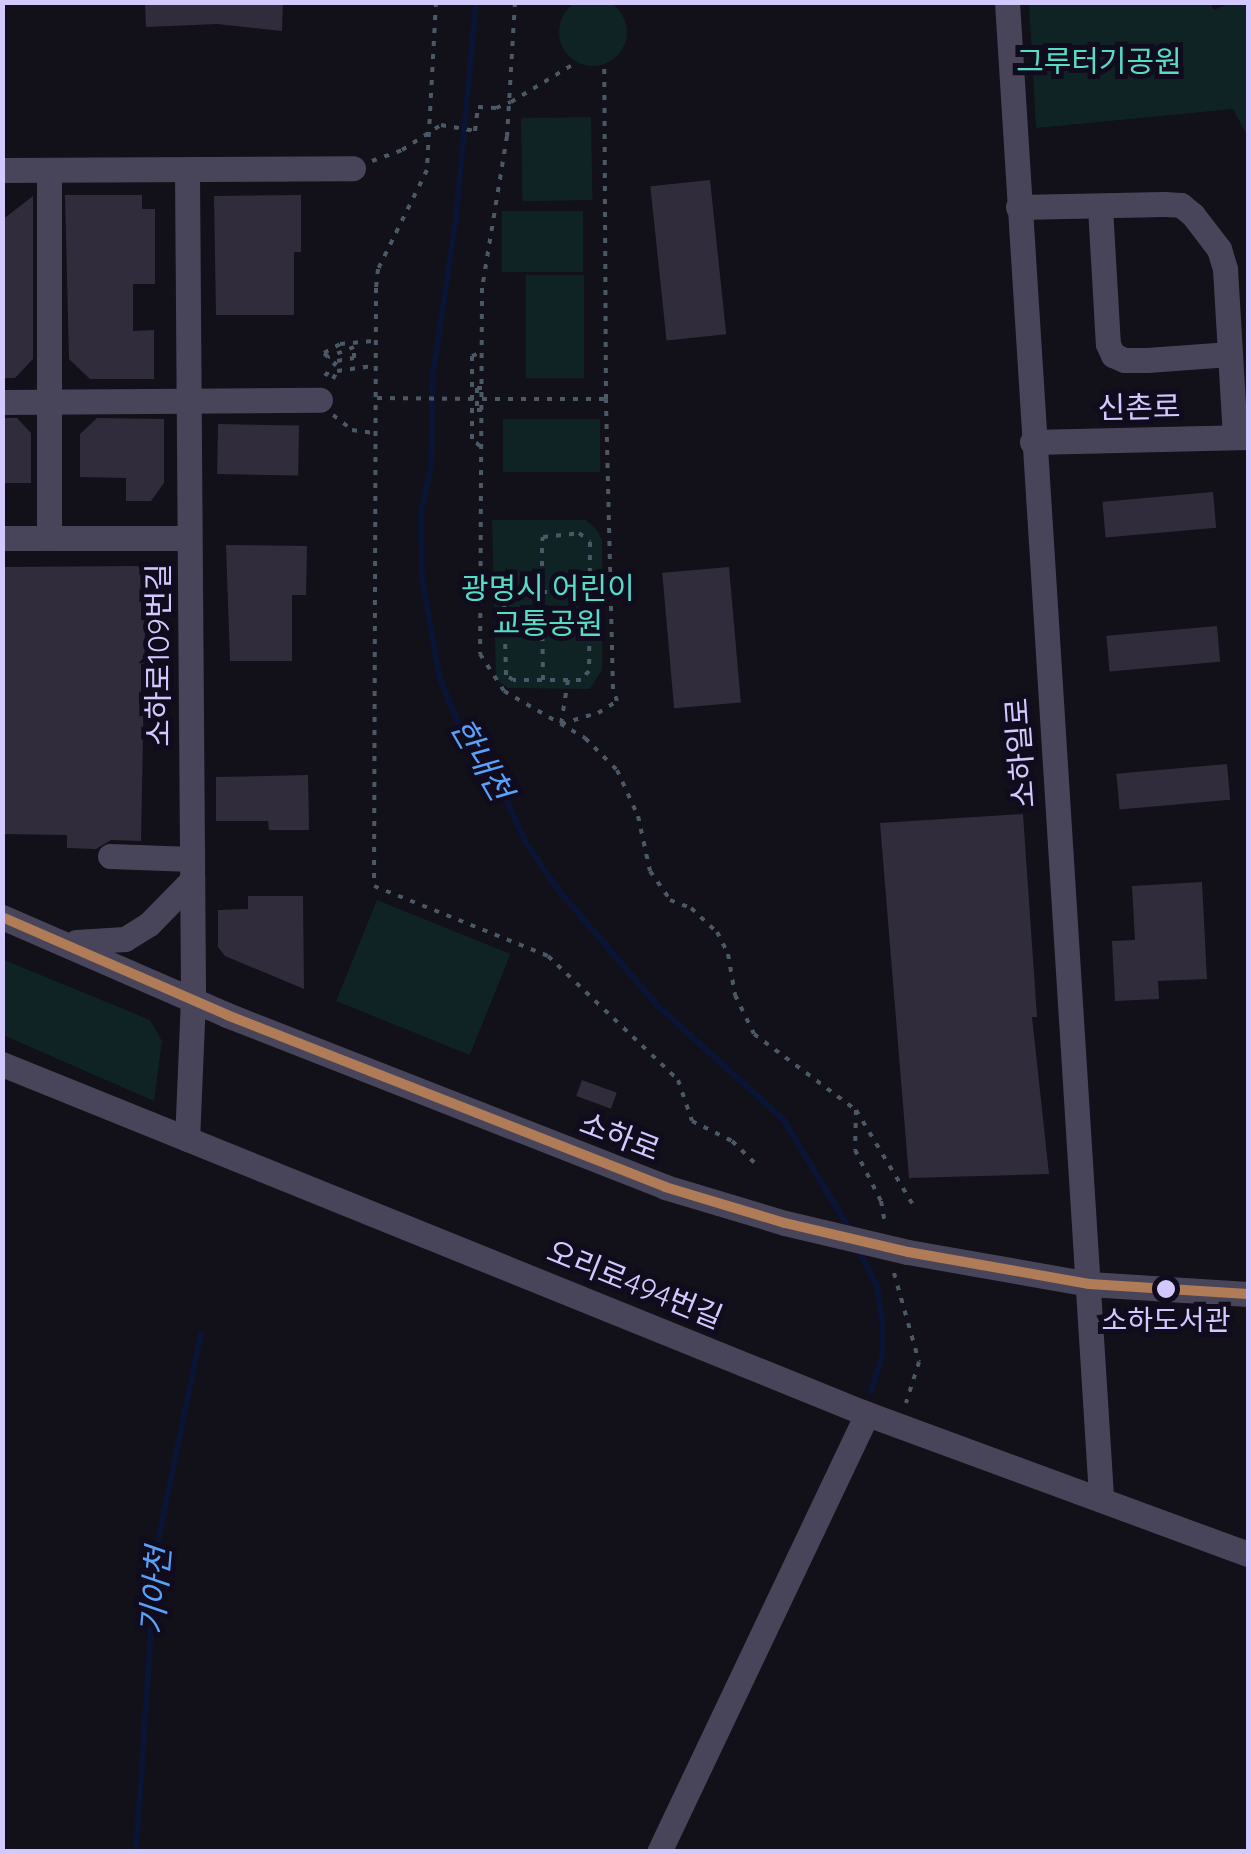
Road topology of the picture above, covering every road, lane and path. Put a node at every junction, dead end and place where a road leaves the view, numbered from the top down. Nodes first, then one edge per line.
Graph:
1 (436, 2) edge
2 (516, 2) edge
3 (1008, 2) edge
4 (578, 62) dead end
5 (604, 64) dead end
6 (510, 102) junction
7 (430, 134) junction
8 (353, 168) joint
9 (2, 170) edge
10 (49, 170) junction
11 (186, 171) junction
12 (1018, 207) junction
13 (1100, 207) junction
14 (376, 342) junction
15 (482, 352) junction
16 (1230, 354) junction
17 (375, 365) junction
18 (376, 398) junction
19 (477, 399) junction
20 (606, 399) junction
21 (320, 400) junction
22 (188, 401) junction
23 (2, 402) edge
24 (49, 402) junction
25 (375, 433) junction
26 (1242, 437) edge
27 (1032, 442) junction
28 (482, 447) junction
29 (2, 538) edge
30 (49, 538) junction
31 (190, 538) junction
32 (542, 592) junction
33 (590, 592) junction
34 (543, 680) junction
35 (568, 680) junction
36 (561, 724) junction
37 (110, 856) dead end
38 (192, 869) junction
39 (2, 917) edge
40 (61, 941) junction
41 (193, 998) junction
42 (2, 1064) edge
43 (856, 1110) junction
44 (187, 1139) junction
45 (758, 1166) dead end
46 (915, 1208) dead end
47 (896, 1253) junction
48 (1089, 1284) junction
49 (1248, 1294) edge
50 (864, 1413) junction
51 (899, 1426) junction
52 (1101, 1498) junction
53 (1248, 1554) edge
54 (658, 1852) edge

1 - 7 path
2 - 6 path
3 - 12 street, 소하일로
4 - 6 path
5 - 20 path
6 - 7 path
6 - 15 path
7 - 8 path
7 - 14 path
8 - 11 street
9 - 10 street
10 - 11 street
10 - 24 street
11 - 22 street, 소하로109번길
12 - 13 street
12 - 27 street, 소하일로
13 - 16 street
13 - 16 street
14 - 17 path
14 - 21 path
15 - 19 path
15 - 19 path
16 - 26 street
17 - 18 path
17 - 21 path
18 - 19 path
18 - 25 path
19 - 20 path
19 - 28 path
19 - 28 path
20 - 36 path
21 - 22 street
21 - 25 path
22 - 24 street
22 - 31 street, 소하로109번길
23 - 24 street
24 - 30 street
25 - 45 path
26 - 27 street, 신촌로
27 - 48 street, 소하일로
28 - 36 path
29 - 30 street
30 - 31 street
31 - 38 street, 소하로109번길
32 - 33 path
32 - 33 path
32 - 34 path
32 - 34 path
33 - 35 path
34 - 35 path
35 - 36 path
36 - 43 path
37 - 38 street
38 - 40 street
38 - 41 street, 소하로109번길
39 - 40 street, 소하로
40 - 41 street, 소하로
41 - 44 street, 소하로109번길
41 - 47 street, 소하로
42 - 44 street, 오리로494번길
43 - 46 path
43 - 47 path
44 - 50 street, 오리로494번길
47 - 48 street, 소하로
47 - 51 path
48 - 49 street, 소하로
48 - 52 street, 소하일로
50 - 51 street, 오리로494번길
50 - 54 street
51 - 52 street, 오리로494번길
52 - 53 street, 오리로494번길

